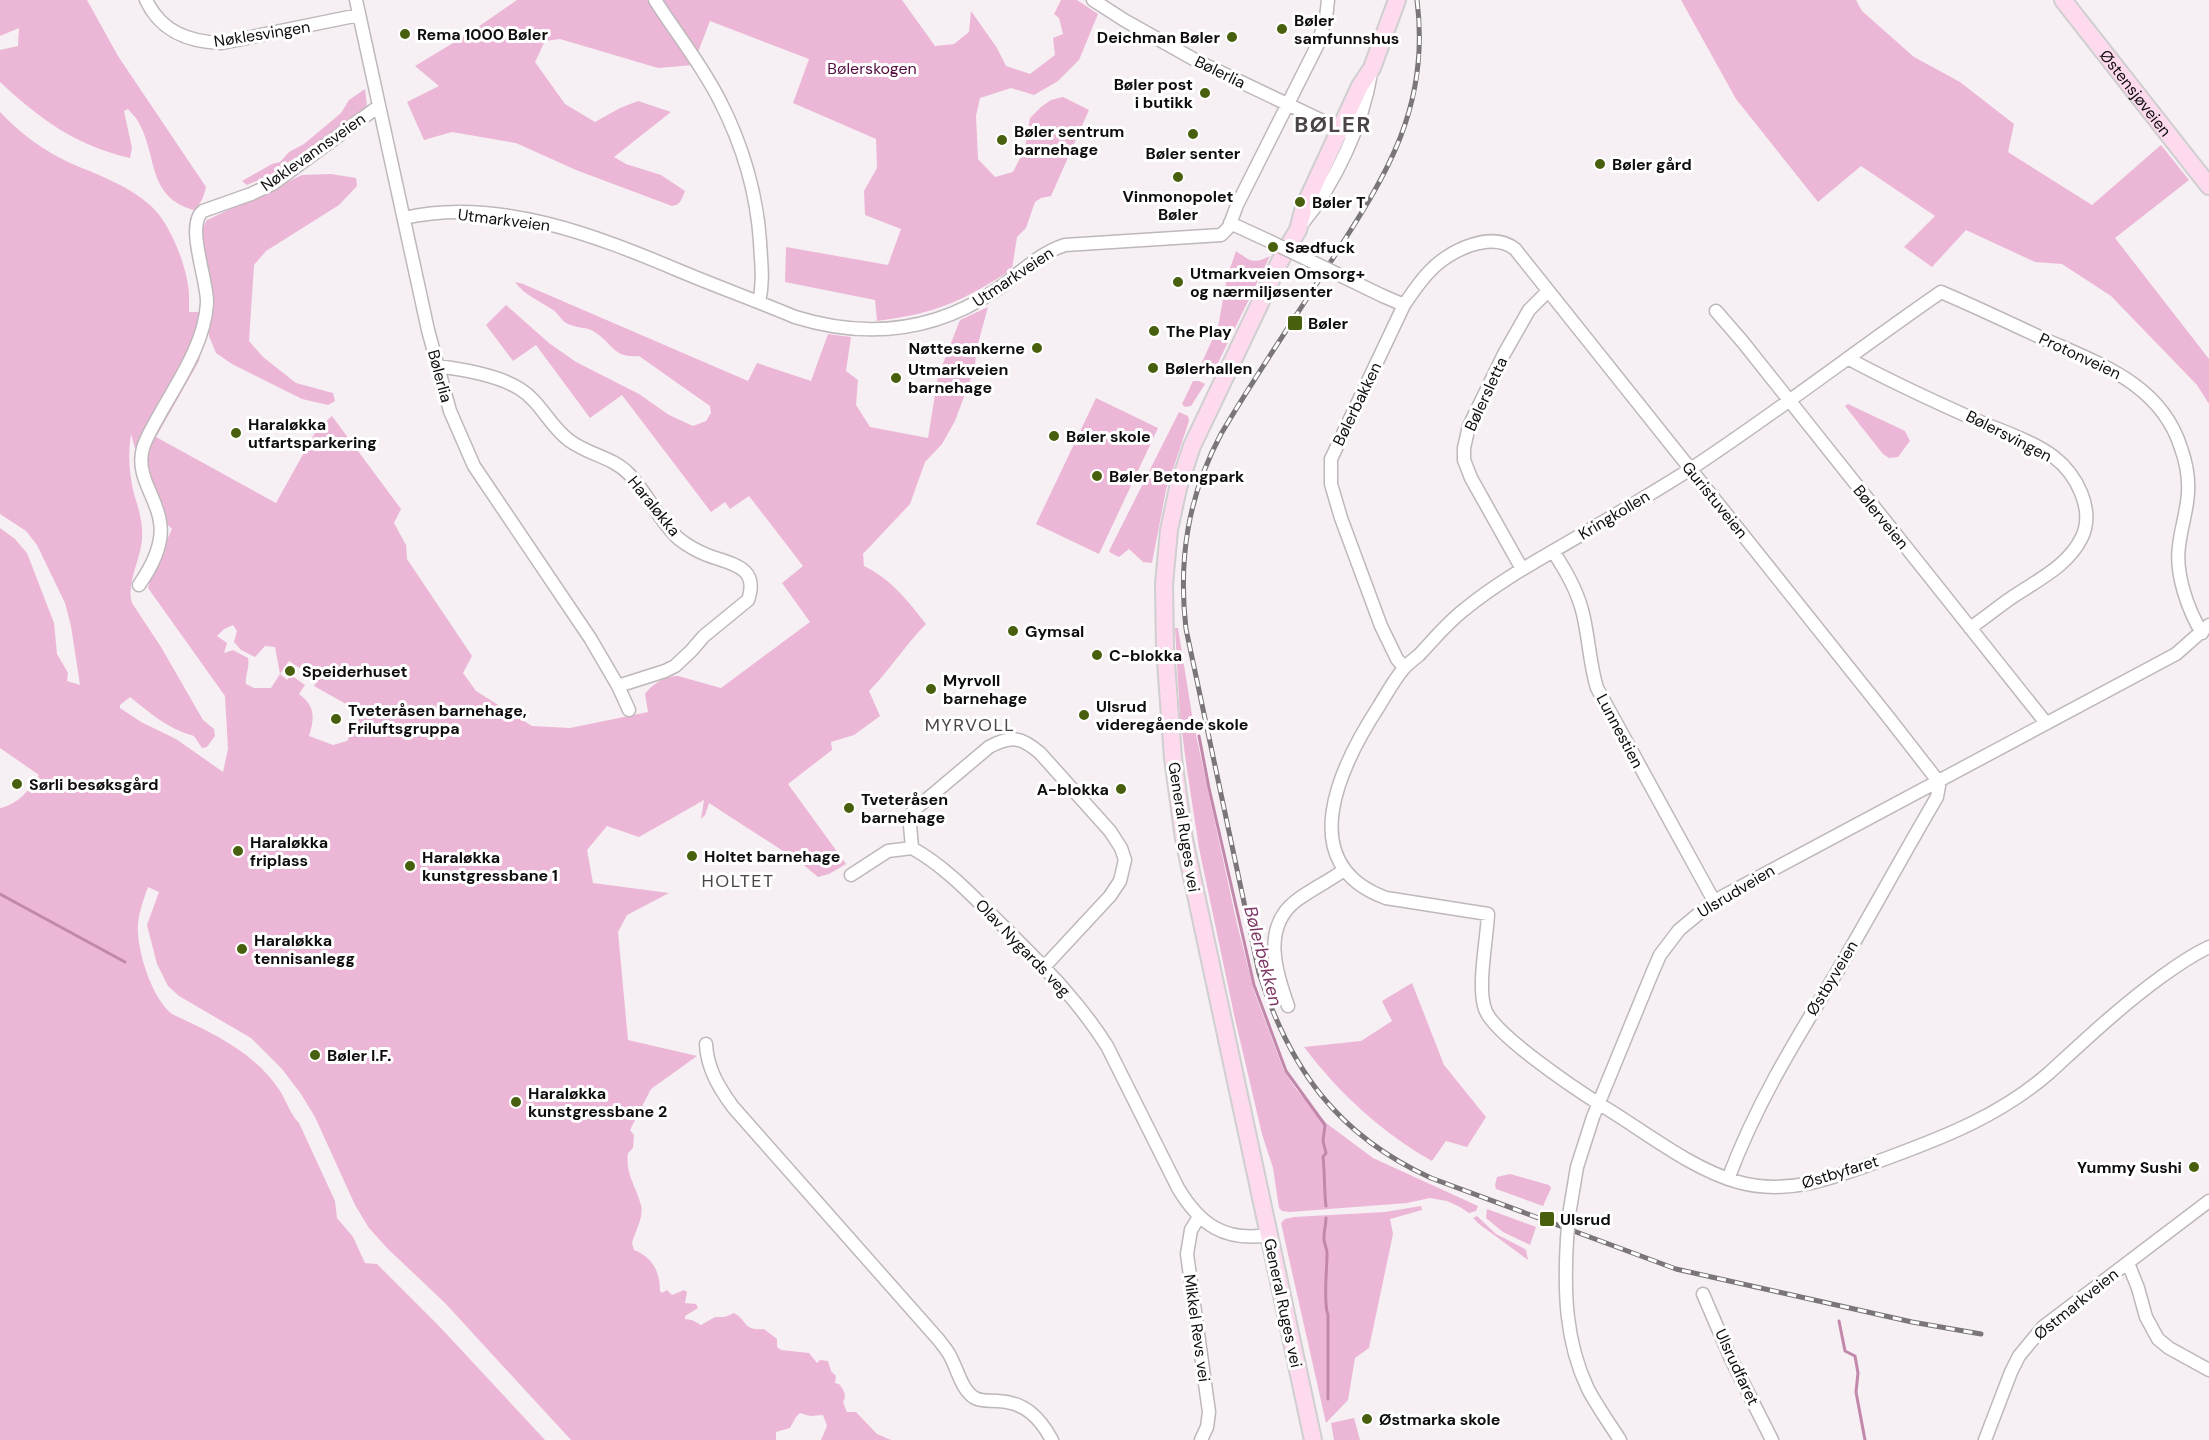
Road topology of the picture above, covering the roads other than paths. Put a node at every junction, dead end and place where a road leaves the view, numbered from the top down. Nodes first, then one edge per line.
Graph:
1 (146, 0) edge
2 (356, 0) edge
3 (655, 0) edge
4 (1093, 0) edge
5 (1328, 0) edge
6 (1397, 0) edge
7 (2063, 0) edge
8 (359, 15) junction
9 (1287, 104) junction
10 (379, 106) junction
11 (1346, 132) junction
12 (2209, 186) edge
13 (404, 218) junction
14 (1230, 223) junction
15 (1481, 243) joint
16 (1548, 291) junction
17 (1941, 292) joint
18 (759, 302) junction
19 (1404, 305) junction
20 (1716, 311) dead end
21 (1849, 359) junction
22 (437, 366) junction
23 (1790, 402) junction
24 (1690, 469) junction
25 (1553, 551) junction
26 (1522, 568) junction
27 (139, 585) dead end
28 (1970, 628) junction
29 (2205, 629) edge
30 (1404, 667) junction
31 (618, 686) junction
32 (629, 710) dead end
33 (2046, 723) junction
34 (1938, 781) junction
35 (912, 848) junction
36 (1344, 870) junction
37 (851, 875) dead end
38 (1714, 901) junction
39 (1488, 914) joint
40 (2209, 947) edge
41 (1045, 966) junction
42 (1288, 1006) dead end
43 (706, 1044) dead end
44 (1599, 1103) junction
45 (1728, 1179) junction
46 (2209, 1201) edge
47 (1199, 1217) junction
48 (1269, 1235) junction
49 (2128, 1263) junction
50 (1703, 1294) dead end
51 (2209, 1370) edge
52 (1052, 1440) edge
53 (1201, 1440) edge
54 (1313, 1440) edge
55 (1620, 1440) edge
56 (1772, 1440) edge
57 (1985, 1440) edge

1 - 8 street, Nøklesvingen
2 - 8 street, Bølerlia
3 - 18 street
4 - 9 street, Bølerlia
5 - 9 street
6 - 11 main road, General Ruges vei
7 - 12 main road, Østensjøveien
8 - 10 street, Bølerlia
9 - 11 street, Bølerlia
9 - 14 street
10 - 13 street, Bølerlia
10 - 27 street, Nøklevannsveien
11 - 48 main road, General Ruges vei
13 - 18 street, Utmarkveien
13 - 22 street, Bølerlia
14 - 18 street, Utmarkveien
14 - 19 street, bridge
15 - 16 street, Guristuveien
15 - 19 street, Bølerbakken
16 - 24 street, Guristuveien
16 - 26 street, Bølersletta
17 - 21 street, Kringkollen
17 - 29 street, Protonveien
19 - 30 street, Bølerbakken
20 - 23 street, Bølerveien
21 - 23 street, Kringkollen
21 - 28 street, Bølersvingen
22 - 31 street, Bølerlia
22 - 31 street, Haraløkka
23 - 24 street, Kringkollen
23 - 28 street, Bølerveien
24 - 25 street, Kringkollen
24 - 34 street, Guristuveien
25 - 26 street, Kringkollen
25 - 38 street, Lunnestien
26 - 30 street, Kringkollen
28 - 33 street, Bølerveien
29 - 33 street, Ulsrudveien
30 - 36 street, Kringkollen
31 - 32 street, Bølerlia
33 - 34 street, Ulsrudveien
34 - 38 street, Ulsrudveien
34 - 45 street, Østbyveien
35 - 37 street
35 - 41 street, Olav Nygards veg
35 - 41 street
36 - 39 street, Kringkollen
36 - 42 street
38 - 44 street, Ulsrudveien
39 - 44 street, Østbyfaret
40 - 45 street, Østbyfaret
41 - 47 street, Olav Nygards veg
43 - 52 street
44 - 45 street, Østbyfaret
44 - 55 street, Ulsrudveien, bridge
46 - 49 street, Østmarkveien
47 - 48 street, Olav Nygards veg
47 - 53 street, Mikkel Revs vei
48 - 54 main road, General Ruges vei
49 - 51 street
49 - 57 street, Østmarkveien
50 - 56 street, Ulsrudfaret

